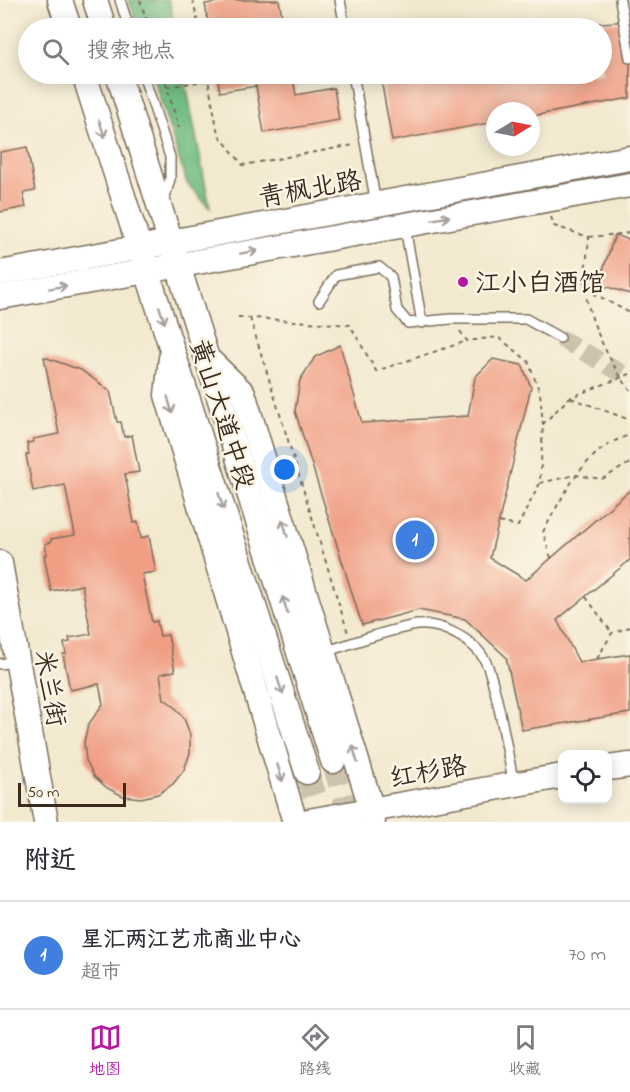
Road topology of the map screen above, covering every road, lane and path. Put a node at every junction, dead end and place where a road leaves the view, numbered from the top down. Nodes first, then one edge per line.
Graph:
1 (60, 0) edge
2 (95, 0) edge
3 (120, 0) edge
4 (140, 0) edge
5 (194, 0) edge
6 (340, 0) edge
7 (620, 0) edge
8 (66, 18) edge
9 (101, 18) edge
10 (126, 18) edge
11 (146, 18) edge
12 (197, 18) edge
13 (343, 18) edge
14 (630, 58) edge
15 (87, 84) edge
16 (121, 84) edge
17 (146, 84) edge
18 (166, 84) edge
19 (185, 84) edge
20 (209, 84) edge
21 (355, 84) edge
22 (167, 87) junction
23 (179, 128) dead end
24 (365, 143) junction
25 (630, 158) edge
26 (630, 185) edge
27 (376, 204) junction
28 (161, 210) junction
29 (551, 217) dead end
30 (405, 225) junction
31 (630, 233) edge
32 (589, 237) junction
33 (174, 253) junction
34 (143, 259) junction
35 (0, 273) edge
36 (585, 288) junction
37 (0, 297) edge
38 (319, 301) dead end
39 (630, 314) edge
40 (238, 317) dead end
41 (250, 318) junction
42 (451, 319) junction
43 (422, 323) junction
44 (560, 338) tunnel mouth
45 (467, 341) junction
46 (172, 347) junction
47 (209, 360) junction
48 (630, 374) edge
49 (620, 377) junction
50 (630, 390) edge
51 (569, 398) junction
52 (630, 420) edge
53 (543, 424) junction
54 (630, 435) edge
55 (630, 463) edge
56 (575, 475) junction
57 (540, 483) junction
58 (499, 522) dead end
59 (551, 558) dead end
60 (0, 563) edge
61 (586, 597) dead end
62 (630, 627) edge
63 (612, 633) junction
64 (352, 644) junction
65 (324, 652) junction
66 (597, 659) dead end
67 (8, 663) edge
68 (333, 761) tunnel mouth
69 (630, 765) edge
70 (612, 767) edge
71 (307, 772) tunnel mouth
72 (558, 777) edge
73 (514, 785) junction
74 (373, 816) edge
75 (46, 822) edge
76 (295, 822) edge
77 (303, 822) edge

1 - 8 main road
2 - 9 main road
3 - 10 lane
4 - 11 path
5 - 12 path
6 - 13 lane
7 - 14 lane
15 -> 34 main road, 黄山大道中段
16 - 28 main road, 黄山大道中段
17 - 28 lane
18 - 22 path
19 - 22 path
20 - 24 path
21 - 24 lane
22 - 23 path
24 - 27 lane
25 - 27 main road, 青枫北路
30 -> 26 main road, 青枫北路
27 - 33 main road, 青枫北路
28 - 33 main road, 黄山大道中段
29 - 32 path
33 -> 30 main road, 青枫北路
30 - 43 lane
31 - 32 path
32 - 36 path
33 - 34 main road, 青枫北路
33 - 47 main road, 黄山大道中段
34 - 35 main road, 青枫北路
37 -> 34 main road, 青枫北路
34 -> 46 main road, 黄山大道中段
36 - 39 path
36 - 49 path
38 - 43 lane
40 - 41 path
41 - 45 path
41 - 64 path
42 - 43 lane
42 - 44 lane
42 - 45 path
45 - 53 path
46 -> 71 main road, 黄山大道中段
46 -> 76 main road
65 -> 47 main road
68 -> 47 main road, 黄山大道中段
48 - 49 path
49 - 50 path
49 - 51 path
51 - 52 path
51 - 53 path
53 - 57 path
54 - 56 path
55 - 56 path
56 - 57 path
56 - 59 path
57 - 58 path
60 - 67 main road, 米兰街
61 - 63 path
62 - 63 path
63 - 66 path
64 - 65 lane
64 - 73 lane
74 -> 65 main road
67 - 75 main road, 米兰街
69 - 70 main road
72 - 73 main road, 红杉路
73 - 74 main road, 红杉路
74 - 77 main road, 红杉路

